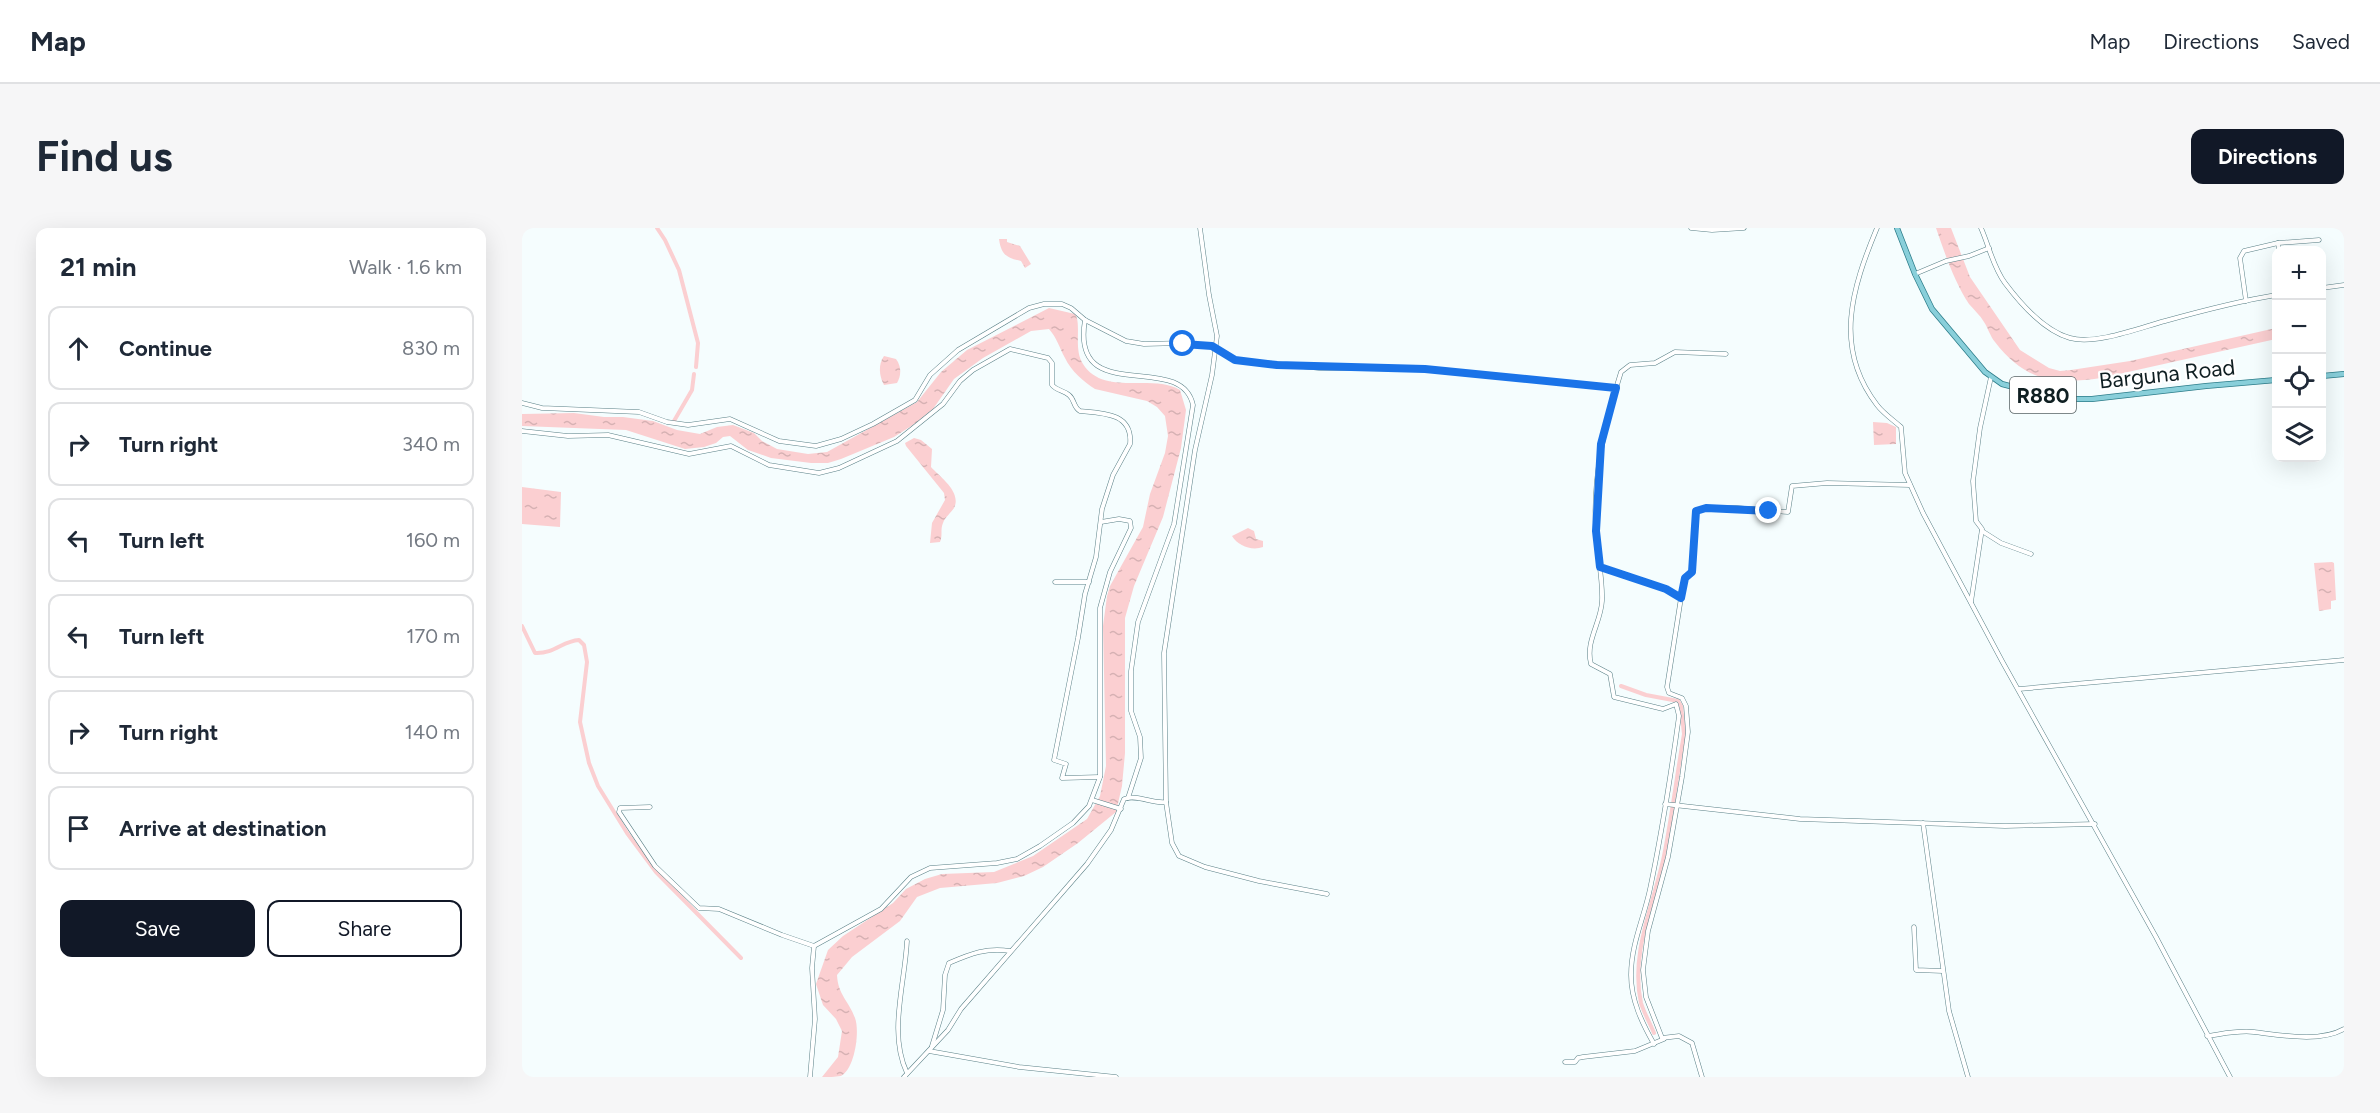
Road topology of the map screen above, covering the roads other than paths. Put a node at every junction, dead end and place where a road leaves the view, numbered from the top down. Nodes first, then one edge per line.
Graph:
1 (1200, 228) edge
2 (1691, 228) edge
3 (1744, 228) edge
4 (1877, 228) edge
5 (1897, 228) edge
6 (1981, 228) edge
7 (2319, 240) dead end
8 (2278, 243) junction
9 (2278, 246) edge
10 (1989, 248) junction
11 (1915, 274) junction
12 (2344, 285) edge
13 (2326, 287) edge
14 (2272, 296) edge
15 (2246, 301) junction
16 (1085, 320) junction
17 (1216, 348) junction
18 (1726, 354) dead end
19 (2344, 374) edge
20 (2326, 376) edge
21 (1991, 377) junction
22 (2272, 380) edge
23 (1616, 388) junction
24 (522, 403) edge
25 (522, 431) edge
26 (1910, 485) junction
27 (1101, 522) junction
28 (1982, 530) junction
29 (2031, 554) dead end
30 (1600, 567) junction
31 (1055, 582) dead end
32 (1089, 582) junction
33 (1681, 598) junction
34 (1971, 602) junction
35 (2344, 660) edge
36 (2019, 689) junction
37 (1100, 777) junction
38 (1128, 798) junction
39 (1092, 800) junction
40 (1166, 802) junction
41 (1665, 804) junction
42 (1678, 806) junction
43 (650, 807) dead end
44 (1121, 809) junction
45 (1923, 823) junction
46 (2095, 825) junction
47 (1328, 894) dead end
48 (1914, 927) dead end
49 (907, 941) dead end
50 (814, 946) junction
51 (1010, 951) junction
52 (1943, 971) junction
53 (2344, 1029) edge
54 (2207, 1036) junction
55 (1665, 1039) junction
56 (1654, 1044) junction
57 (930, 1049) junction
58 (1565, 1062) dead end
59 (905, 1075) edge
60 (810, 1077) edge
61 (1116, 1077) edge
62 (1702, 1077) edge
63 (1968, 1077) edge
64 (2230, 1077) edge

1 - 17 street
2 - 3 street
4 - 26 street
5 - 11 main road, Barguna Road / R880
6 - 10 street
7 - 8 street
8 - 9 street
8 - 15 street
10 - 11 street
10 - 15 street
11 - 21 main road, Barguna Road / R880
12 - 13 street
14 - 15 street
16 - 17 street
16 - 24 street
16 - 38 street
17 - 23 street
17 - 40 street
18 - 23 street
19 - 20 main road
21 - 22 main road, Barguna Road / R880
21 - 28 street
23 - 30 street
25 - 27 street
26 - 33 street
26 - 34 street
27 - 32 street
27 - 37 street
28 - 29 street
28 - 34 street
30 - 33 street
30 - 41 street
31 - 32 street
32 - 37 street
33 - 42 street
34 - 36 street
35 - 36 street
36 - 46 street
37 - 39 street
38 - 40 street
38 - 44 street
39 - 44 street
39 - 50 street
40 - 47 street
41 - 42 street
41 - 56 street
42 - 45 street
42 - 55 street
43 - 50 street
44 - 51 street
45 - 46 street
45 - 52 street
46 - 54 street
48 - 52 street
49 - 59 street
50 - 60 street
51 - 57 street
51 - 57 street
52 - 63 street
53 - 54 street
54 - 64 street
55 - 56 street
55 - 62 street
56 - 58 street
57 - 59 street
57 - 61 street

